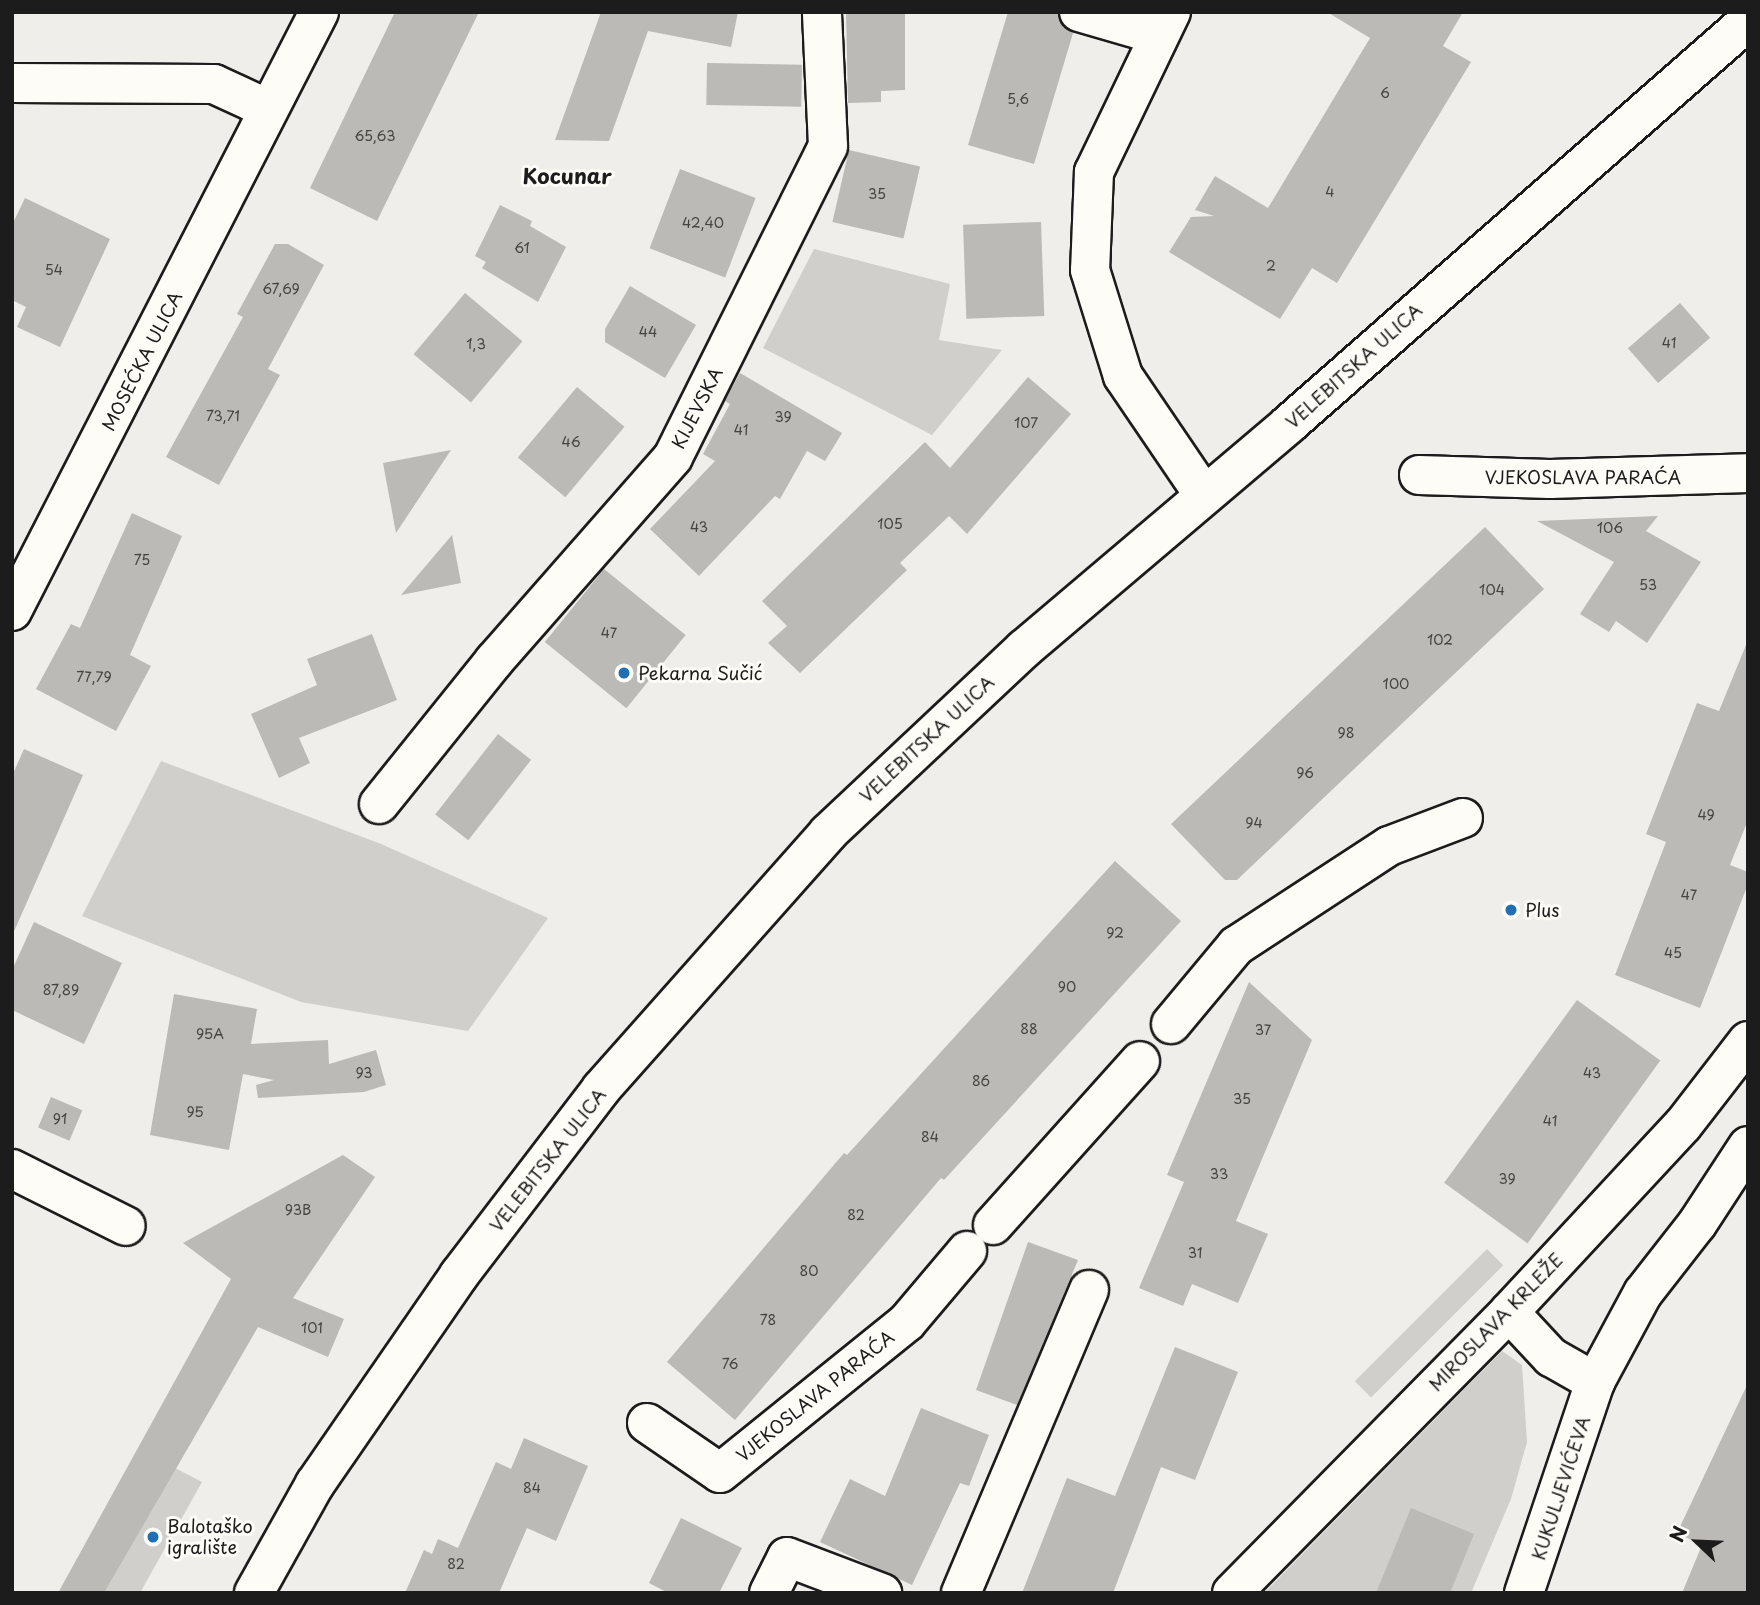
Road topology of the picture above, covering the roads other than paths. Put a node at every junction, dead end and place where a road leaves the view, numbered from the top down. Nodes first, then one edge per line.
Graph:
1 (319, 12) edge
2 (822, 12) edge
3 (1079, 12) edge
4 (1155, 20) edge
5 (1748, 21) edge
6 (12, 83) edge
7 (268, 109) junction
8 (1748, 473) edge
9 (1419, 475) dead end
10 (1204, 495) junction
11 (12, 611) edge
12 (379, 804) dead end
13 (1463, 818) dead end
14 (1171, 1024) dead end
15 (1748, 1041) edge
16 (1140, 1061) dead end
17 (1748, 1146) edge
18 (12, 1169) edge
19 (126, 1226) dead end
20 (1088, 1290) dead end
21 (1509, 1312) junction
22 (1595, 1382) junction
23 (647, 1423) dead end
24 (254, 1593) edge
25 (769, 1593) edge
26 (882, 1593) edge
27 (961, 1593) edge
28 (1232, 1593) edge
29 (1524, 1593) edge

1 - 7 street, MOSEĆKA ULICA
2 - 12 street, KIJEVSKA
3 - 4 street
4 - 10 street
5 - 10 street, VELEBITSKA ULICA
6 - 7 street
7 - 11 street, MOSEĆKA ULICA
8 - 9 street, VJEKOSLAVA PARAĆA
10 - 24 street, VELEBITSKA ULICA
13 - 14 street
15 - 21 street, MIROSLAVA KRLEŽE
16 - 23 street, VJEKOSLAVA PARAĆA
17 - 22 street, KUKULJEVIĆEVA
18 - 19 street
20 - 27 street
21 - 22 street
21 - 28 street, MIROSLAVA KRLEŽE
22 - 29 street, KUKULJEVIĆEVA
25 - 26 street

